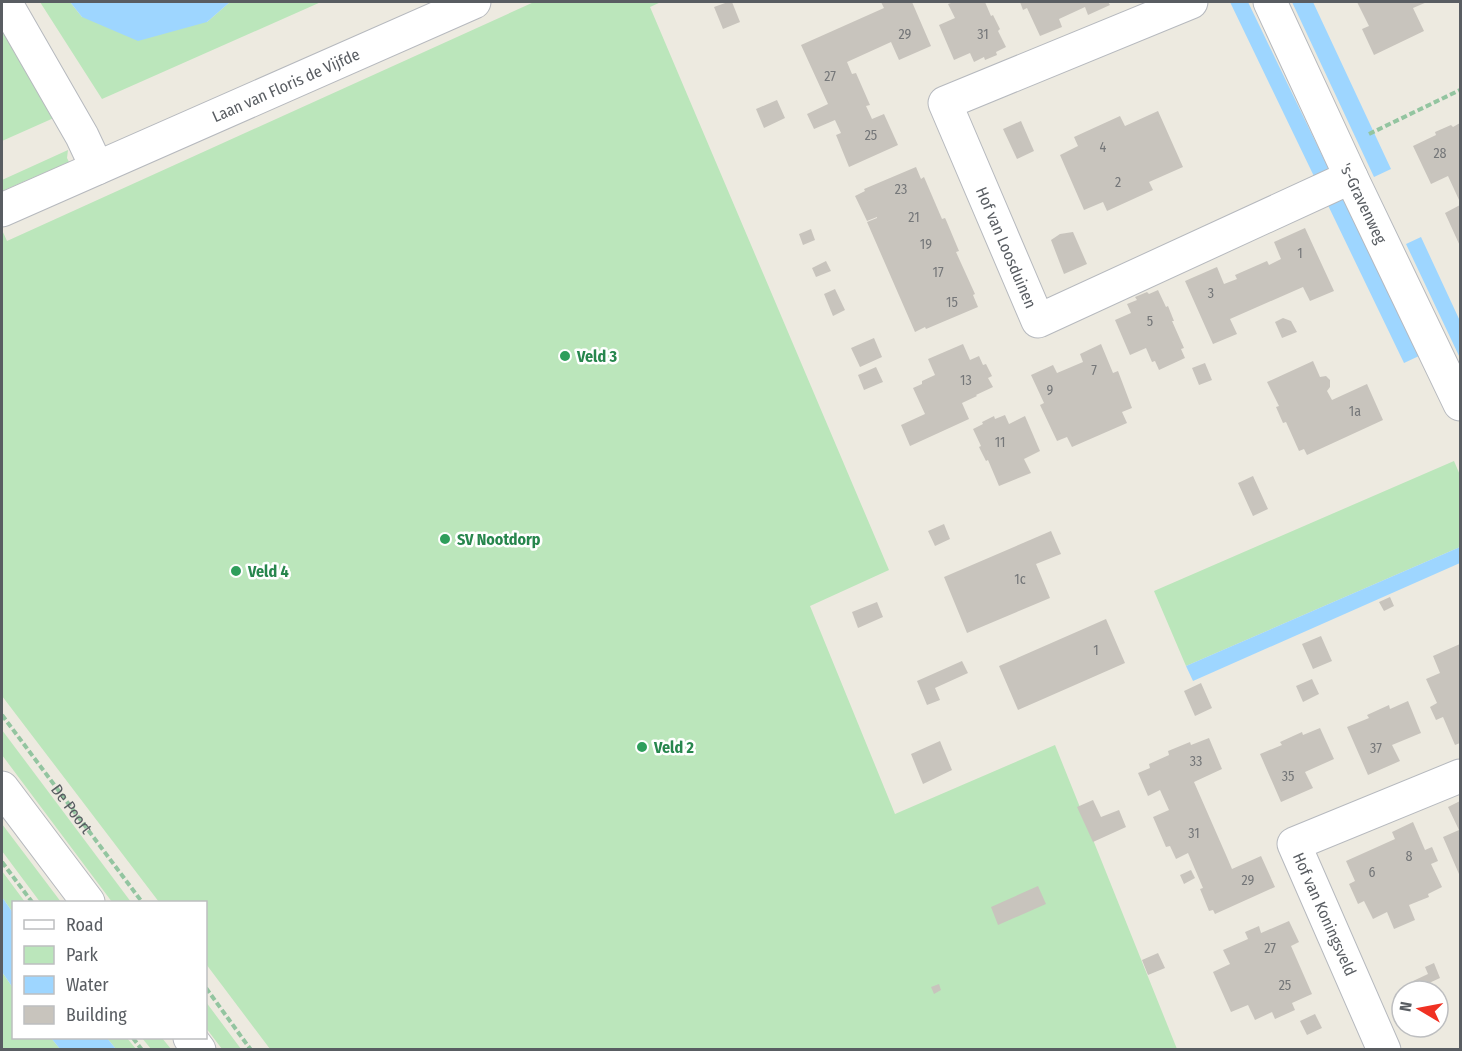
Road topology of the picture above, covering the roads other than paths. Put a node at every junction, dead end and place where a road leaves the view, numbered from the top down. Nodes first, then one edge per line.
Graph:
1 (5, 2) edge
2 (474, 2) edge
3 (1191, 2) edge
4 (1270, 2) edge
5 (98, 168) junction
6 (1335, 184) junction
7 (2, 210) edge
8 (1461, 404) edge
9 (1461, 776) edge
10 (2, 788) edge
11 (87, 901) edge
12 (1384, 1050) edge

1 - 5 street
2 - 5 street, Laan van Floris de Vijfde
3 - 6 street, Hof van Loosduinen
4 - 6 street, 's-Gravenweg
5 - 7 street, Laan van Floris de Vijfde
6 - 8 street, 's-Gravenweg
9 - 12 street, Hof van Koningsveld
10 - 11 street

